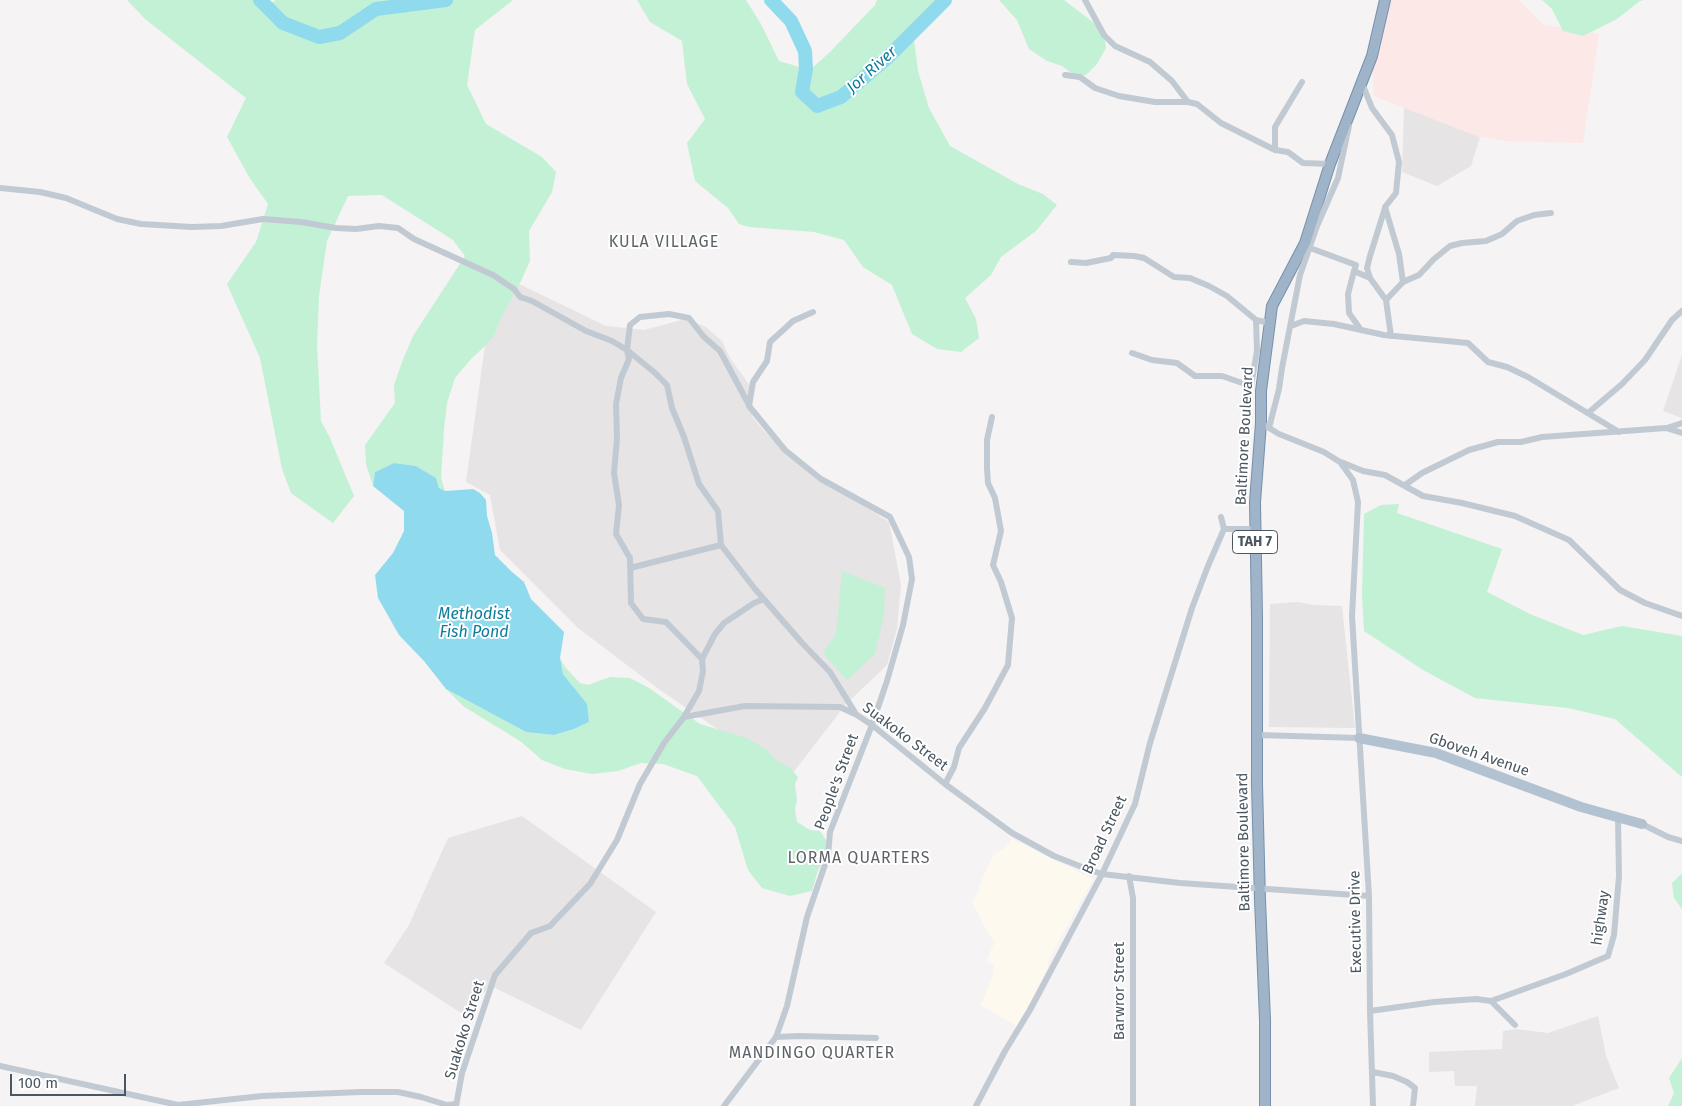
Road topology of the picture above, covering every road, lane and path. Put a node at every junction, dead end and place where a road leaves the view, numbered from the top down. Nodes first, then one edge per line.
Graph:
1 (1085, 0) edge
2 (1385, 0) edge
3 (1372, 56) junction
4 (1065, 75) dead end
5 (1302, 82) dead end
6 (1364, 88) junction
7 (1188, 102) junction
8 (1275, 150) junction
9 (1330, 164) junction
10 (0, 188) edge
11 (1386, 207) junction
12 (1551, 213) dead end
13 (1310, 248) junction
14 (1070, 262) dead end
15 (1354, 271) junction
16 (1370, 278) junction
17 (1403, 282) junction
18 (1386, 300) junction
19 (1682, 311) edge
20 (814, 312) dead end
21 (1256, 320) junction
22 (1270, 323) junction
23 (1291, 326) junction
24 (1361, 330) junction
25 (1391, 336) junction
26 (627, 350) junction
27 (1132, 353) dead end
28 (749, 406) junction
29 (1588, 414) junction
30 (992, 417) dead end
31 (1682, 423) edge
32 (1265, 426) junction
33 (1666, 428) junction
34 (1619, 432) junction
35 (1682, 433) edge
36 (1340, 462) junction
37 (1405, 485) junction
38 (1221, 517) dead end
39 (1224, 529) junction
40 (1255, 529) junction
41 (722, 545) junction
42 (630, 568) junction
43 (764, 599) junction
44 (1682, 616) edge
45 (702, 659) junction
46 (857, 715) junction
47 (684, 716) junction
48 (872, 726) junction
49 (1258, 735) junction
50 (1359, 738) junction
51 (945, 784) junction
52 (1618, 818) junction
53 (1642, 824) joint
54 (1682, 841) edge
55 (1102, 874) junction
56 (1129, 876) junction
57 (1260, 887) junction
58 (1369, 896) junction
59 (1491, 1001) junction
60 (1370, 1011) junction
61 (1515, 1025) dead end
62 (776, 1038) junction
63 (876, 1038) dead end
64 (0, 1066) edge
65 (1373, 1072) junction
66 (456, 1105) edge
67 (178, 1106) edge
68 (724, 1106) edge
69 (976, 1106) edge
70 (1133, 1106) edge
71 (1265, 1106) edge
72 (1373, 1106) edge
73 (1413, 1106) edge

1 - 7 street
2 - 3 highway, Baltimore Boulevard / TAH 7
3 - 6 street
3 - 9 highway, Baltimore Boulevard / TAH 7
4 - 7 street
5 - 8 street
6 - 11 street
6 - 13 street
7 - 8 street
8 - 9 street
9 - 22 highway, Baltimore Boulevard / TAH 7
10 - 26 street
11 - 16 street
11 - 17 street
12 - 17 street
13 - 15 street
13 - 23 street
14 - 21 street
15 - 16 street
15 - 24 street
16 - 18 street
17 - 18 street
18 - 25 street
19 - 29 street
20 - 28 street
21 - 22 street
21 - 27 street
22 - 32 highway, Baltimore Boulevard / TAH 7
23 - 24 street
23 - 32 street
24 - 25 street
25 - 29 street
26 - 28 street, People's Street
26 - 41 street
26 - 42 street, People's Street
28 - 48 street, People's Street
29 - 34 street
30 - 51 street
31 - 33 street
32 - 36 street
32 - 40 highway, Baltimore Boulevard / TAH 7
33 - 34 street
33 - 35 street
34 - 37 street
36 - 37 street
36 - 50 street, Executive Drive
37 - 44 street
38 - 39 street
39 - 40 street
39 - 55 street, Broad Street
40 - 49 highway, Baltimore Boulevard / TAH 7
41 - 42 street
41 - 43 street
42 - 45 street, People's Street
43 - 45 street
43 - 46 street
45 - 47 street
46 - 47 street, Suakoko Street
46 - 48 street, Suakoko Street
47 - 66 street, Suakoko Street
48 - 51 street, Suakoko Street
48 - 62 street, People's Street
49 - 50 street, Gboveh Avenue
49 - 57 highway, Baltimore Boulevard / TAH 7
50 - 52 main road, Gboveh Avenue
50 - 58 street, Executive Drive
51 - 55 street, Suakoko Street
52 - 53 main road, Gboveh Avenue
52 - 59 street, highway
53 - 54 street, Gboveh Avenue
55 - 56 street, Suakoko Street
55 - 69 street, Broad Street
56 - 57 street, Suakoko Street
56 - 70 street, Barwror Street
57 - 58 street, Suakoko Street
57 - 71 highway, Baltimore Boulevard / TAH 7
58 - 60 street, Executive Drive
59 - 60 street, highway
59 - 61 street
60 - 65 street, Executive Drive
62 - 63 street
62 - 68 street, People's Street
64 - 67 street
65 - 72 street, Executive Drive
65 - 73 street
66 - 67 street

